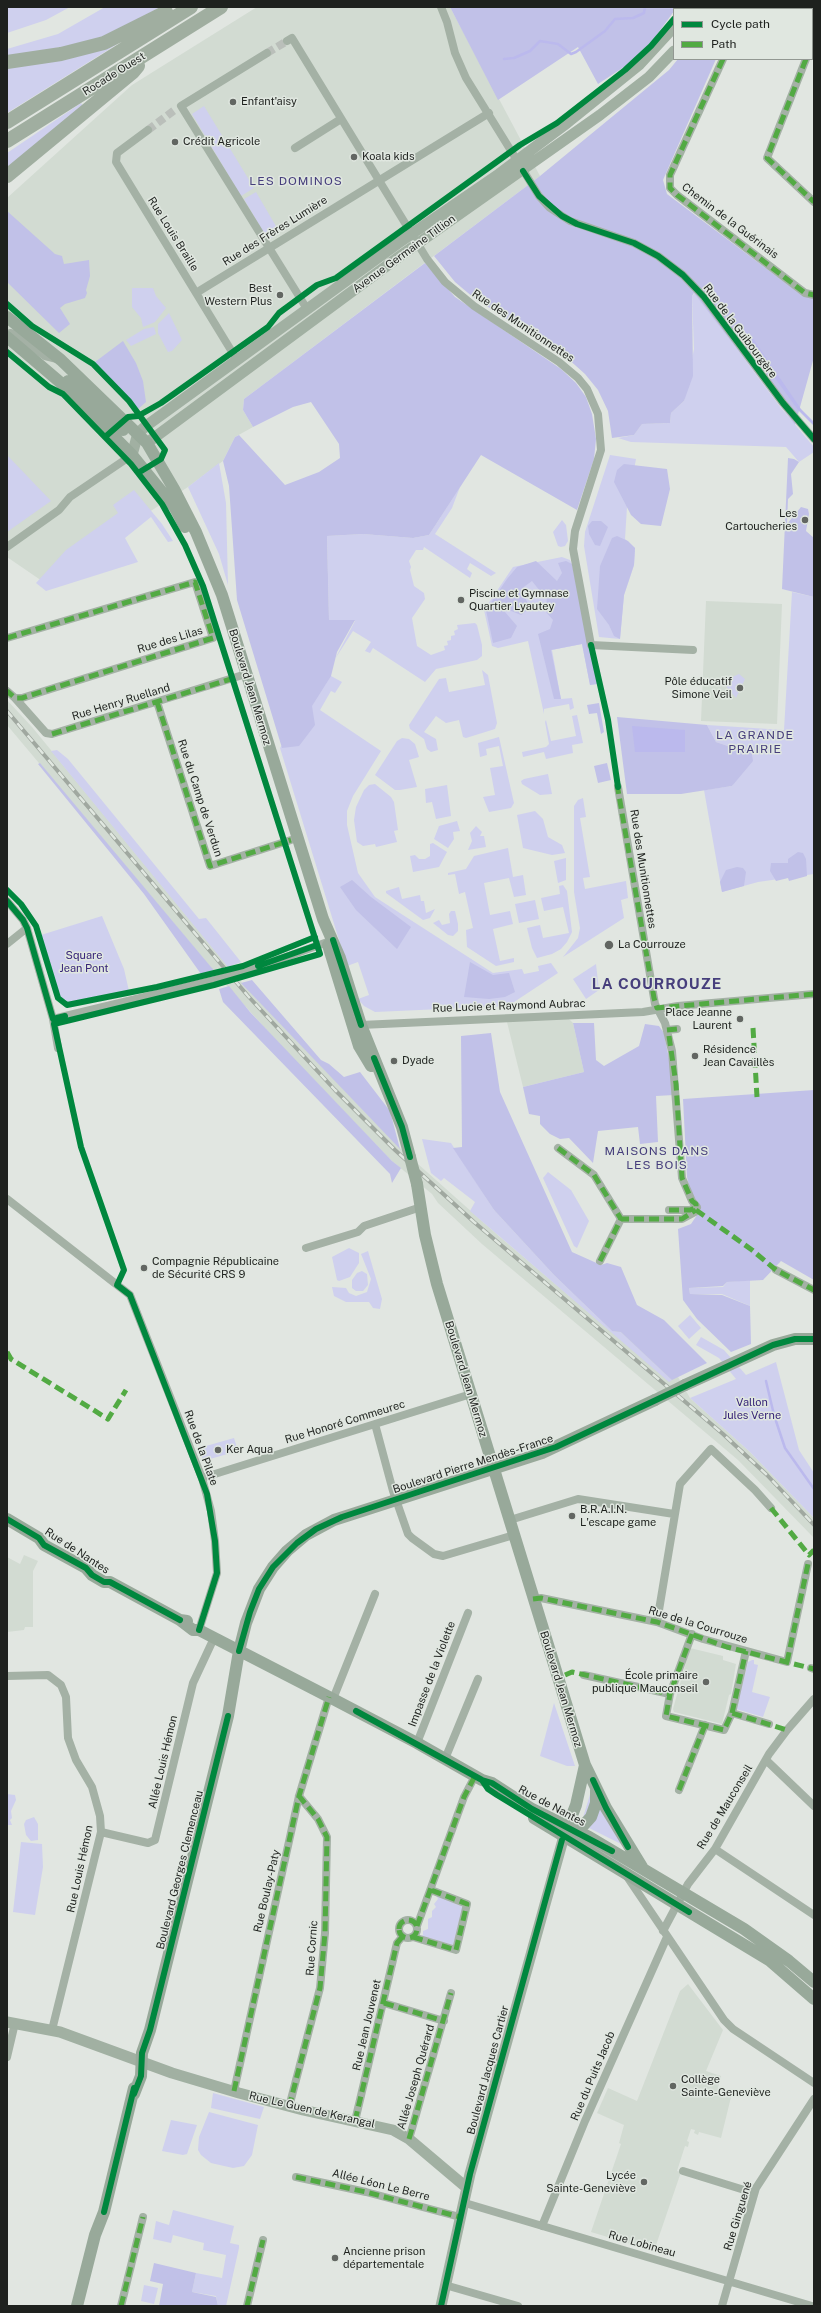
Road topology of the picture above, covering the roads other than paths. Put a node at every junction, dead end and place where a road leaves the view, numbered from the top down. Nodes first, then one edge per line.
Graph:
1 (175, 7) edge
2 (191, 7) edge
3 (221, 7) edge
4 (441, 7) edge
5 (673, 28) edge
6 (289, 39) dead end
7 (673, 52) edge
8 (266, 53) tunnel mouth
9 (146, 54) junction
10 (723, 60) edge
11 (806, 60) edge
12 (7, 62) edge
13 (489, 113) junction
14 (341, 119) junction
15 (7, 122) edge
16 (148, 130) tunnel mouth
17 (7, 141) edge
18 (295, 148) dead end
19 (517, 159) junction
20 (523, 171) junction
21 (7, 176) edge
22 (378, 180) junction
23 (814, 202) edge
24 (412, 234) junction
25 (418, 244) junction
26 (268, 248) junction
27 (196, 293) junction
28 (814, 295) edge
29 (307, 310) junction
30 (7, 317) edge
31 (7, 336) edge
32 (34, 358) junction
33 (61, 360) junction
34 (236, 360) junction
35 (814, 439) edge
36 (140, 440) junction
37 (132, 455) junction
38 (7, 547) edge
39 (7, 638) edge
40 (693, 650) dead end
41 (243, 675) junction
42 (7, 691) edge
43 (15, 698) junction
44 (157, 702) junction
45 (618, 787) dead end
46 (291, 840) junction
47 (7, 901) edge
48 (27, 928) junction
49 (330, 941) junction
50 (7, 944) edge
51 (339, 982) junction
52 (814, 994) edge
53 (657, 1008) junction
54 (53, 1019) junction
55 (361, 1025) junction
56 (677, 1029) dead end
57 (667, 1030) junction
58 (58, 1048) dead end
59 (365, 1056) junction
60 (389, 1099) junction
61 (558, 1148) dead end
62 (7, 1200) edge
63 (421, 1207) junction
64 (697, 1208) junction
65 (669, 1210) dead end
66 (621, 1219) junction
67 (306, 1248) dead end
68 (600, 1261) dead end
69 (776, 1270) dead end
70 (814, 1290) edge
71 (814, 1339) edge
72 (471, 1394) junction
73 (375, 1424) junction
74 (494, 1468) junction
75 (202, 1478) junction
76 (396, 1500) junction
77 (771, 1508) dead end
78 (674, 1514) junction
79 (7, 1519) edge
80 (510, 1520) junction
81 (7, 1526) edge
82 (514, 1535) junction
83 (44, 1545) junction
84 (808, 1564) dead end
85 (375, 1594) dead end
86 (533, 1599) junction
87 (468, 1614) dead end
88 (657, 1622) junction
89 (199, 1630) junction
90 (692, 1634) junction
91 (214, 1638) junction
92 (239, 1651) junction
93 (746, 1651) junction
94 (584, 1674) dead end
95 (7, 1676) edge
96 (478, 1679) dead end
97 (670, 1694) junction
98 (331, 1698) junction
99 (814, 1699) edge
100 (732, 1712) junction
101 (769, 1724) dead end
102 (705, 1725) junction
103 (417, 1743) junction
104 (445, 1759) junction
105 (766, 1760) junction
106 (584, 1769) junction
107 (478, 1778) junction
108 (596, 1786) junction
109 (680, 1790) dead end
110 (300, 1796) junction
111 (814, 1806) edge
112 (101, 1832) junction
113 (565, 1832) junction
114 (715, 1849) junction
115 (645, 1870) junction
116 (624, 1873) junction
117 (431, 1890) junction
118 (683, 1894) junction
119 (678, 1905) junction
120 (814, 1915) edge
121 (417, 1926) junction
122 (665, 1934) junction
123 (403, 1936) junction
124 (413, 1936) junction
125 (814, 1982) edge
126 (451, 1993) dead end
127 (814, 1999) edge
128 (384, 2003) junction
129 (444, 2021) junction
130 (11, 2023) edge
131 (52, 2030) junction
132 (7, 2057) edge
133 (142, 2063) junction
134 (814, 2083) edge
135 (234, 2092) junction
136 (814, 2099) edge
137 (289, 2107) junction
138 (355, 2121) junction
139 (409, 2139) junction
140 (443, 2166) junction
141 (683, 2171) dead end
142 (470, 2174) junction
143 (296, 2177) dead end
144 (467, 2188) junction
145 (754, 2193) junction
146 (464, 2203) junction
147 (104, 2212) junction
148 (460, 2216) junction
149 (143, 2218) dead end
150 (542, 2226) junction
151 (263, 2240) dead end
152 (730, 2281) junction
153 (446, 2284) junction
154 (77, 2306) edge
155 (85, 2306) edge
156 (121, 2306) edge
157 (247, 2306) edge
158 (441, 2306) edge
159 (518, 2306) edge
160 (722, 2306) edge
161 (812, 2306) edge

1 - 12 highway
2 - 15 highway, Rocade Ouest
3 - 9 highway, Rocade Ouest
4 - 13 street, Rue de la Guibourgère
5 - 19 street, Avenue Germaine Tillion
6 - 14 street, Rue des Munitionnettes
7 - 20 street, Avenue Germaine Tillion
8 - 26 street
9 - 17 highway, Rocade Ouest
9 - 21 highway
10 - 28 street, Chemin de la Guérinais
11 - 23 street
13 - 19 street, Rue de la Guibourgère
13 - 22 street, Rue des Frères Lumière
14 - 18 street
14 - 22 street, Rue des Munitionnettes
16 - 27 street, Rue Louis Braille
19 - 20 street, Rue de la Guibourgère
19 - 24 street, Avenue Germaine Tillion
20 - 25 street, Avenue Germaine Tillion
20 - 35 street, Rue de la Guibourgère
22 - 24 street, Rue des Munitionnettes
22 - 26 street, Rue des Frères Lumière
24 - 25 street, Rue des Munitionnettes
24 - 29 street, Avenue Germaine Tillion
25 - 36 street, Avenue Germaine Tillion
25 - 40 street, Rue des Munitionnettes
26 - 27 street, Rue des Frères Lumière
26 - 29 street
27 - 34 street, Rue Louis Braille
29 - 34 street, Avenue Germaine Tillion
30 - 33 main road, Boulevard Jean Mermoz
31 - 32 main road, Boulevard Jean Mermoz
31 - 33 street
32 - 36 main road, Boulevard Jean Mermoz
32 - 37 main road, Boulevard Jean Mermoz
33 - 36 main road, Boulevard Jean Mermoz
34 - 36 street, Avenue Germaine Tillion
36 - 37 main road, Avenue Germaine Tillion
36 - 41 main road, Boulevard Jean Mermoz
37 - 38 street
37 - 41 main road, Boulevard Jean Mermoz
39 - 43 street, Rue des Lilas
41 - 44 street, Rue Henry Ruelland
41 - 46 main road, Boulevard Jean Mermoz
41 - 49 main road, Boulevard Jean Mermoz
42 - 43 street
43 - 44 street, Rue Henry Ruelland
44 - 46 street, Rue du Camp de Verdun
45 - 53 street, Rue des Munitionnettes
46 - 49 main road, Boulevard Jean Mermoz
47 - 48 street
48 - 50 street
48 - 54 street
49 - 51 main road, Boulevard Jean Mermoz
49 - 54 street, bridge
49 - 55 main road, Boulevard Jean Mermoz
51 - 55 street, Boulevard Jean Mermoz
51 - 59 main road, Boulevard Jean Mermoz
52 - 53 street
53 - 55 street, Rue Lucie et Raymond Aubrac
53 - 57 street, Rue des Munitionnettes
54 - 58 street
55 - 59 street, Boulevard Jean Mermoz
55 - 60 main road, Boulevard Jean Mermoz
56 - 57 street
57 - 64 street, Rue des Munitionnettes
59 - 60 main road, Boulevard Jean Mermoz
60 - 63 main road, Boulevard Jean Mermoz, bridge
61 - 66 street
62 - 75 street, Rue de la Pilate
63 - 67 street
63 - 72 main road, Boulevard Jean Mermoz
64 - 65 street
64 - 66 street
66 - 68 street
69 - 70 street
71 - 74 main road, Boulevard Pierre Mendès-France, bridge
72 - 73 street, Rue Honoré Commeurec
72 - 74 main road, Boulevard Jean Mermoz
73 - 75 street, Rue Honoré Commeurec
73 - 76 street
74 - 76 main road, Boulevard Pierre Mendès-France
74 - 80 main road, Boulevard Jean Mermoz
75 - 89 street, Rue de la Pilate
76 - 82 street
76 - 92 main road, Boulevard Pierre Mendès-France
77 - 78 street
78 - 80 street
78 - 88 street
79 - 83 main road, Rue de Nantes
80 - 82 main road, Boulevard Jean Mermoz
81 - 83 main road, Rue de Nantes
82 - 86 main road, Boulevard Jean Mermoz
83 - 89 main road, Rue de Nantes
84 - 93 street, Rue de la Courrouze
85 - 98 street, Rue Boulay-Paty
86 - 88 street, Rue de la Courrouze
86 - 106 main road, Boulevard Jean Mermoz
87 - 103 street, Impasse de la Violette
88 - 90 street, Rue de la Courrouze
89 - 91 main road, Rue de Nantes
90 - 93 street, Rue de la Courrouze
90 - 97 street
91 - 92 main road, Rue de Nantes
91 - 112 street, Allée Louis Hémon
92 - 98 main road, Rue de Nantes
92 - 133 main road, Boulevard Georges Clemenceau
93 - 100 street
94 - 97 street
95 - 112 street, Rue Louis Hémon
96 - 104 street
97 - 102 street
98 - 103 main road, Rue de Nantes
98 - 110 street, Rue Boulay-Paty
99 - 105 street, Rue de Mauconseil
100 - 101 street
100 - 102 street
102 - 109 street
103 - 104 main road, Rue de Nantes
104 - 107 main road, Rue de Nantes
105 - 111 street
105 - 114 street, Rue de Mauconseil
106 - 108 main road
106 - 113 main road, Boulevard Jean Mermoz
107 - 113 main road, Rue de Nantes
107 - 117 street
108 - 113 main road
108 - 115 main road
110 - 135 street, Rue Boulay-Paty
110 - 137 street, Rue Cornic
112 - 131 street, Rue Louis Hémon
113 - 115 main road, Rue de Nantes
113 - 116 main road, Rue de Nantes
113 - 142 street, Boulevard Jacques Cartier
114 - 118 street, Rue de Mauconseil
114 - 120 street
115 - 118 main road, Rue de Nantes
116 - 119 main road, Rue de Nantes
116 - 122 street, Rue de Nantes
117 - 121 street
117 - 124 street
118 - 119 street, Rue de Mauconseil
118 - 125 main road, Rue de Nantes
119 - 122 street, Rue de Mauconseil
119 - 127 main road, Rue de Nantes
121 - 123 street
121 - 124 street
122 - 134 street, Rue de Nantes
122 - 150 street, Rue du Puits Jacob
123 - 124 street
123 - 128 street, Rue Jean Jouvenet
126 - 129 street, Allée Joseph Quérard
128 - 129 street, Allée Joseph Quérard
128 - 138 street, Rue Jean Jouvenet
129 - 139 street, Allée Joseph Quérard
130 - 131 street, Rue Le Guen de Kerangal
130 - 132 street
131 - 133 street, Rue Le Guen de Kerangal
133 - 135 street, Rue Le Guen de Kerangal
133 - 147 main road, Boulevard Georges Clemenceau
135 - 137 street, Rue Le Guen de Kerangal
136 - 145 street, Rue Ginguené
137 - 138 street, Rue Le Guen de Kerangal
138 - 139 street, Rue Le Guen de Kerangal
139 - 140 street, Rue Le Guen de Kerangal
140 - 142 street, Rue Le Guen de Kerangal
140 - 144 street, Rue Le Guen de Kerangal
141 - 145 street
142 - 144 street, Boulevard Jacques Cartier
143 - 148 street, Allée Léon Le Berre
144 - 146 street, Boulevard Jacques Cartier
145 - 152 street, Rue Ginguené
146 - 148 street, Boulevard Jacques Cartier
146 - 150 street, Rue Lobineau
147 - 154 main road, Boulevard Georges Clemenceau
147 - 155 main road, Boulevard Georges Clemenceau
148 - 153 street, Boulevard Jacques Cartier
149 - 156 street
150 - 152 street, Rue Lobineau
151 - 157 street
152 - 160 street, Rue Ginguené
152 - 161 street, Rue Lobineau
153 - 158 street, Boulevard Jacques Cartier
153 - 159 street

